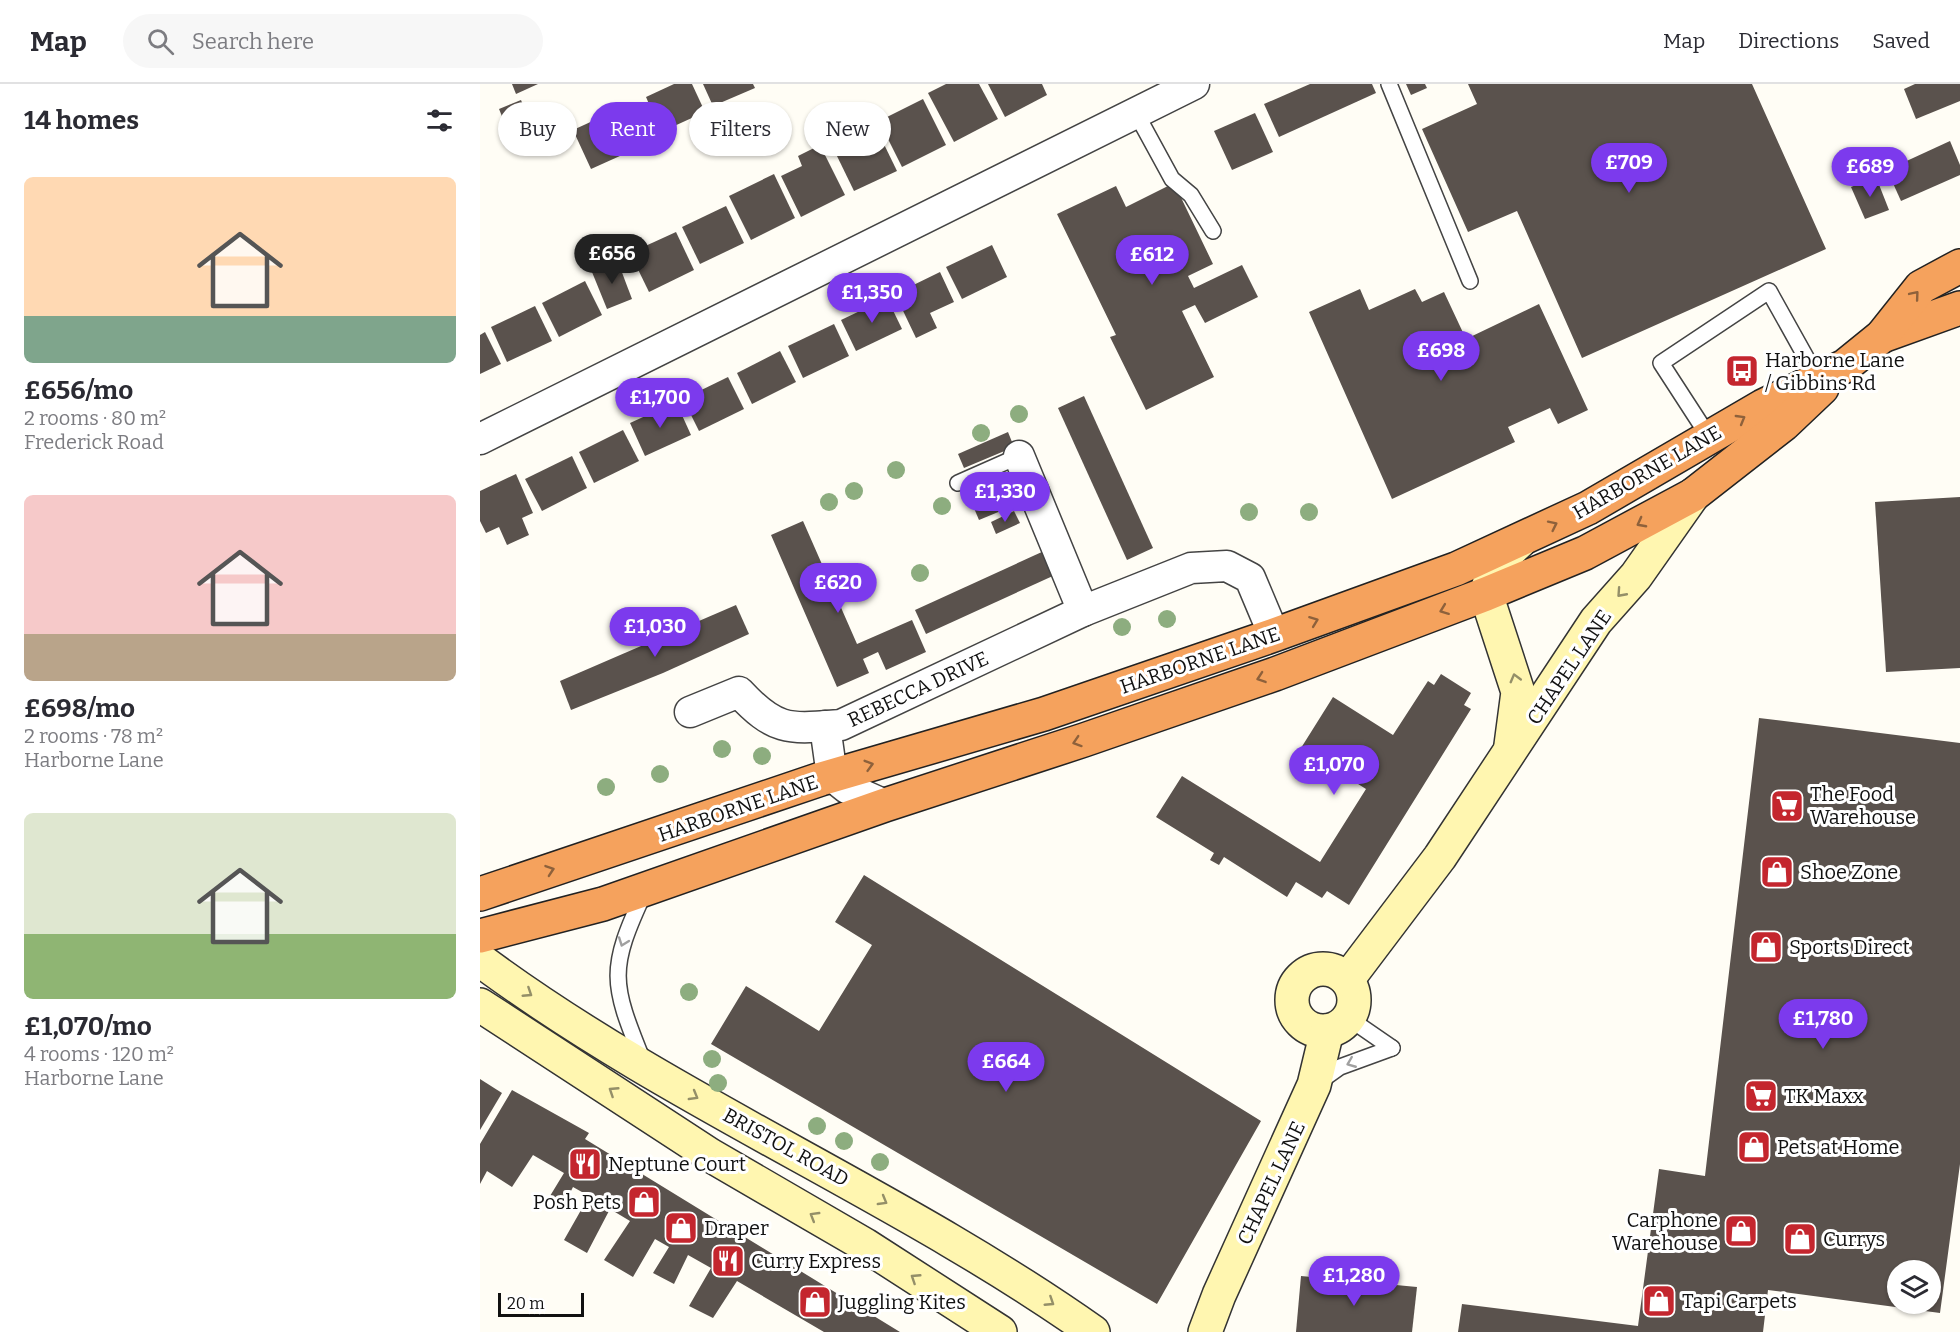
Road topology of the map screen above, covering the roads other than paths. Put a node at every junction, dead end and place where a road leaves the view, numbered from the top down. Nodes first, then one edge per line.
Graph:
1 (1194, 84) edge
2 (1389, 84) edge
3 (1136, 112) junction
4 (1213, 231) dead end
5 (1960, 266) edge
6 (1470, 281) dead end
7 (1960, 308) edge
8 (1882, 336) junction
9 (1831, 373) junction
10 (1710, 437) junction
11 (480, 439) edge
12 (1019, 456) joint
13 (958, 483) dead end
14 (1693, 495) junction
15 (1520, 541) junction
16 (1486, 594) junction
17 (1083, 611) junction
18 (1274, 635) junction
19 (690, 712) dead end
20 (825, 726) junction
21 (1509, 756) junction
22 (832, 776) junction
23 (885, 805) junction
24 (485, 889) edge
25 (646, 889) junction
26 (480, 936) edge
27 (480, 960) edge
28 (1347, 980) junction
29 (480, 1005) edge
30 (1339, 1025) junction
31 (645, 1068) junction
32 (1314, 1085) junction
33 (1000, 1332) edge
34 (1093, 1332) edge
35 (1205, 1332) edge

1 - 3 street
2 - 6 lane
3 - 4 lane
3 - 11 street
8 -> 5 highway, HARBORNE LANE
7 - 8 highway, HARBORNE LANE
8 - 9 highway, HARBORNE LANE
10 -> 9 highway, HARBORNE LANE
9 - 10 lane
9 - 14 highway, CHAPEL LANE
15 -> 10 highway, HARBORNE LANE
12 - 13 lane
12 - 17 street
14 -> 16 highway, HARBORNE LANE
14 -> 21 main road, CHAPEL LANE
15 - 16 main road
18 -> 15 highway, HARBORNE LANE
21 -> 16 main road, CHAPEL LANE
16 -> 23 highway, HARBORNE LANE
17 - 18 street, REBECCA DRIVE
17 - 20 street, REBECCA DRIVE
22 -> 18 highway, HARBORNE LANE
19 - 20 street, REBECCA DRIVE
20 - 22 street
21 - 28 main road
22 - 23 street
24 -> 22 highway, HARBORNE LANE
23 - 25 highway, HARBORNE LANE
25 - 26 highway, HARBORNE LANE
25 -> 31 lane
27 -> 31 main road, BRISTOL ROAD
28 - 30 main road
28 - 30 main road
33 -> 29 main road
30 - 32 main road, CHAPEL LANE
30 -> 32 lane
31 -> 34 main road, BRISTOL ROAD
32 - 35 main road, CHAPEL LANE

